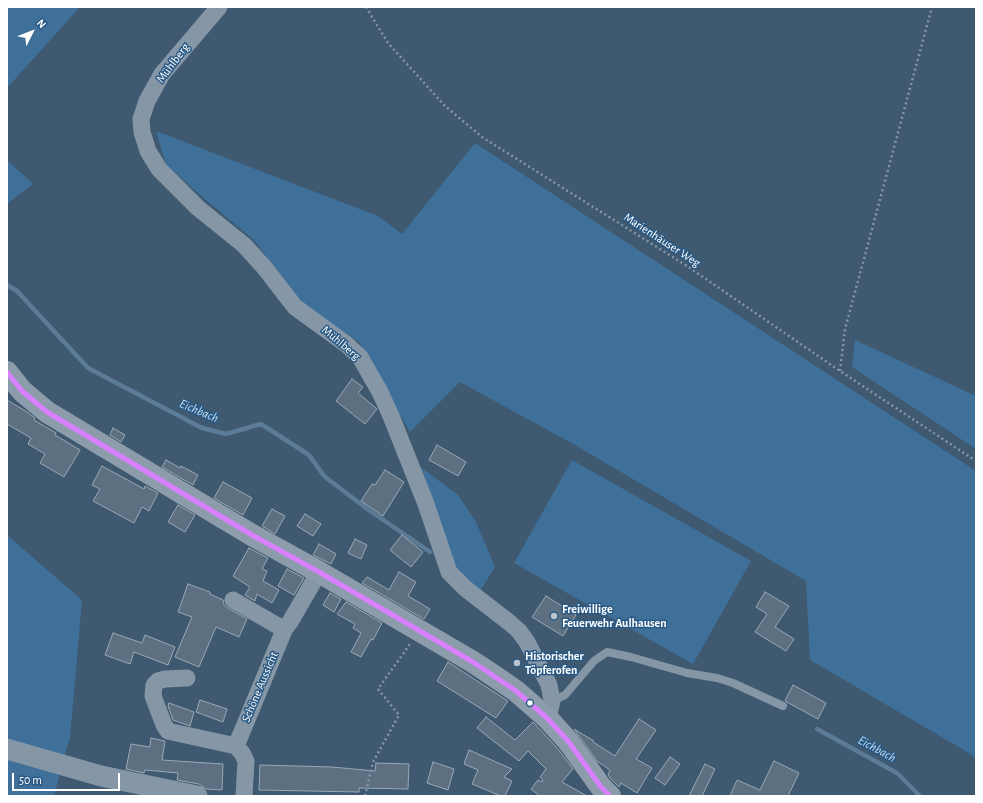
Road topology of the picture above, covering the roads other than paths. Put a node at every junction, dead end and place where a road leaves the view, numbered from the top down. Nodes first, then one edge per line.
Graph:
1 (219, 7) edge
2 (7, 372) edge
3 (319, 572) junction
4 (233, 600) dead end
5 (285, 628) junction
6 (187, 678) dead end
7 (783, 706) dead end
8 (549, 709) junction
9 (236, 746) junction
10 (7, 749) edge
11 (197, 796) edge
12 (244, 796) edge
13 (610, 796) edge

1 - 8 street, Mühlberg
2 - 3 main road
3 - 5 street, Schöne Aussicht
3 - 8 main road
4 - 5 street
5 - 9 street, Schöne Aussicht
6 - 9 street
7 - 8 lane
8 - 13 main road
9 - 12 street
10 - 11 street

